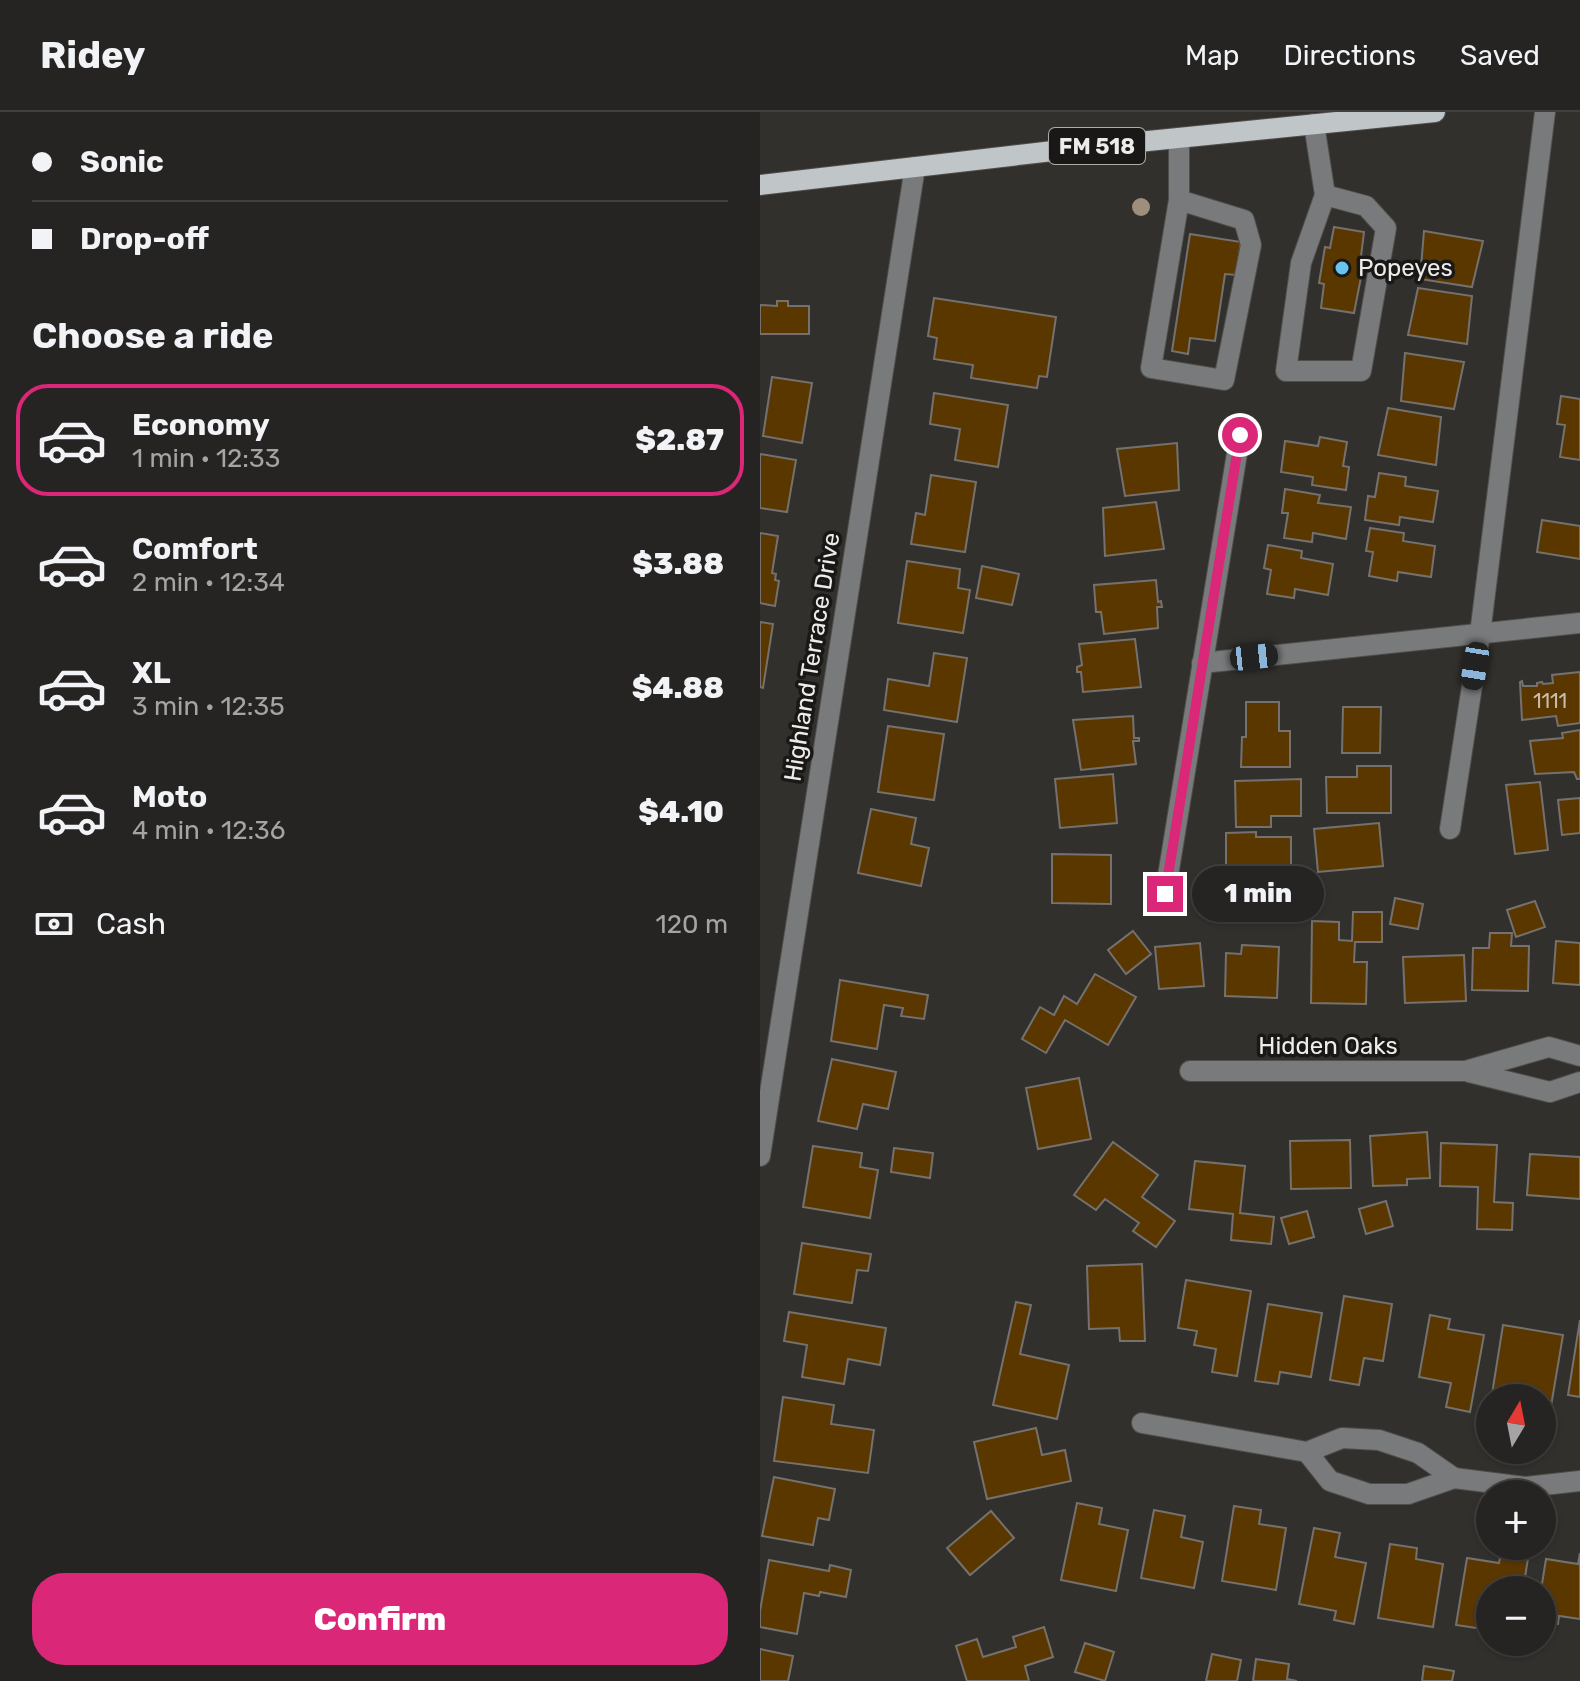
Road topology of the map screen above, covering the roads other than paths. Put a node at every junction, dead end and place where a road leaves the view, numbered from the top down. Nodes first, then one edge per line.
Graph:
1 (1435, 112) edge
2 (1545, 112) edge
3 (1291, 119) edge
4 (1314, 124) junction
5 (1179, 138) junction
6 (915, 167) junction
7 (760, 185) edge
8 (1325, 195) junction
9 (1179, 200) junction
10 (1240, 435) dead end
11 (1580, 623) edge
12 (1480, 634) junction
13 (1202, 663) junction
14 (1450, 829) dead end
15 (1165, 894) dead end
16 (1580, 1056) edge
17 (1190, 1071) dead end
18 (1465, 1071) junction
19 (1580, 1082) edge
20 (760, 1156) edge
21 (1142, 1423) dead end
22 (1307, 1452) junction
23 (1454, 1478) junction
24 (1580, 1481) edge

1 - 4 main road, FM 518
2 - 12 street
3 - 4 main road, FM 518
3 - 5 main road, FM 518
4 - 8 street
5 - 6 main road, FM 518
5 - 9 street
6 - 7 main road, FM 518
6 - 20 street, Highland Terrace Drive
8 - 8 street
9 - 9 street
10 - 13 street
11 - 12 street
12 - 13 street
12 - 14 street
13 - 15 street
16 - 18 street, Hidden Oaks
17 - 18 street, Hidden Oaks
18 - 19 street, Hidden Oaks
21 - 22 street
22 - 23 street
22 - 23 street
23 - 24 street

